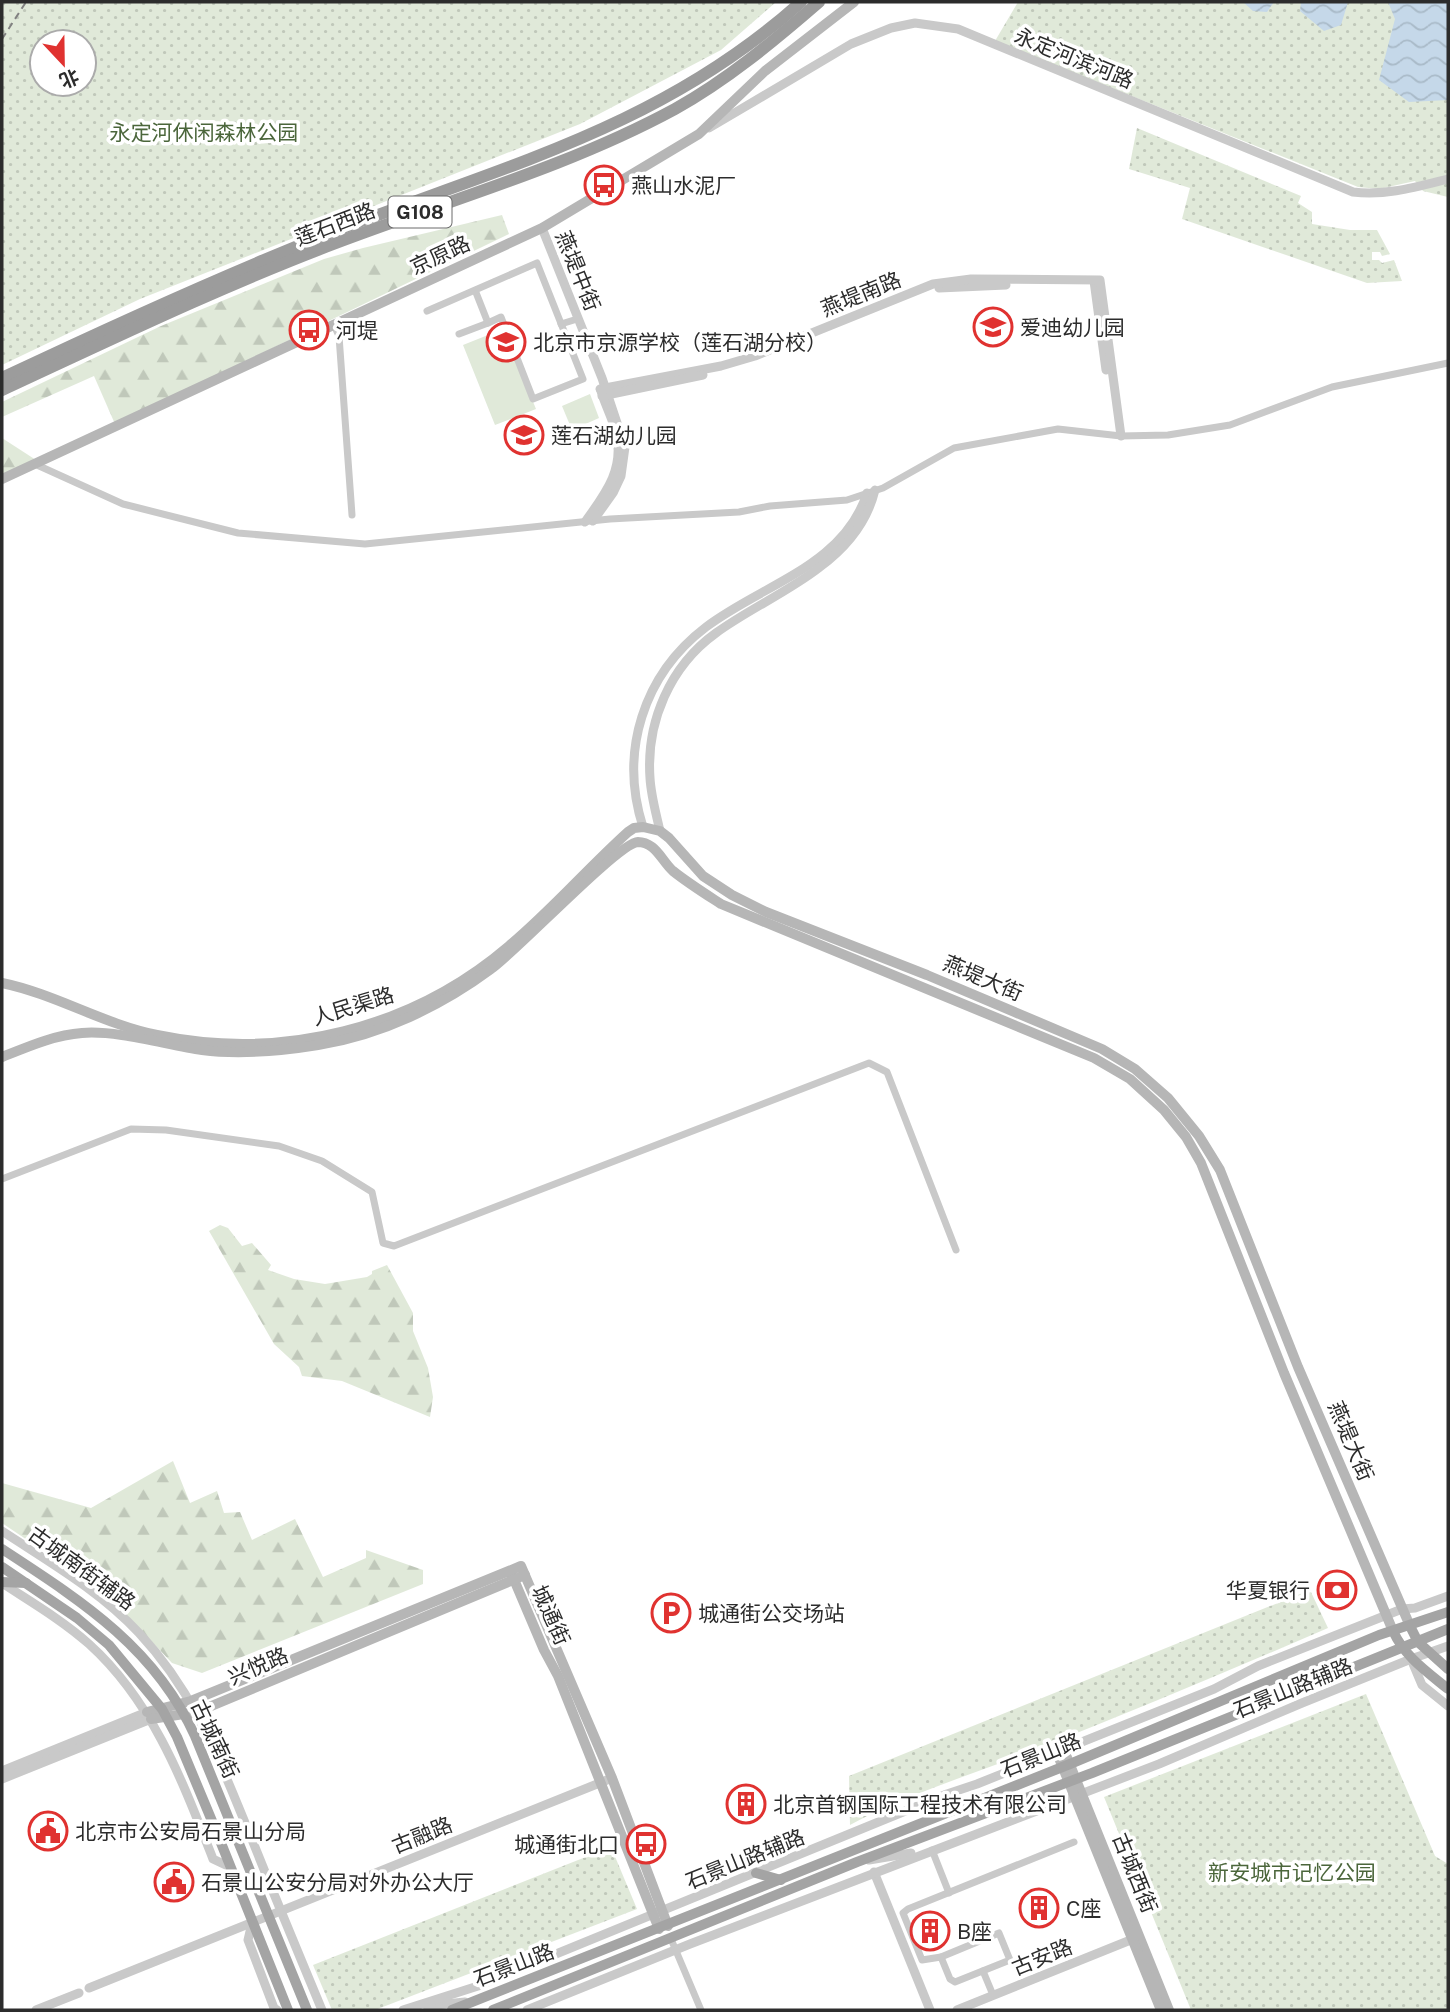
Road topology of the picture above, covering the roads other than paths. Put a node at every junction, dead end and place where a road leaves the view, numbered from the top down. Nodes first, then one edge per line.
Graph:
1 (801, 2) edge
2 (819, 2) edge
3 (854, 2) edge
4 (699, 134) junction
5 (1448, 179) edge
6 (540, 229) junction
7 (475, 290) junction
8 (427, 311) dead end
9 (574, 320) junction
10 (488, 323) junction
11 (561, 324) junction
12 (334, 325) junction
13 (459, 334) dead end
14 (1448, 362) edge
15 (2, 378) edge
16 (2, 390) edge
17 (604, 392) junction
18 (1117, 436) junction
19 (37, 465) junction
20 (2, 479) edge
21 (871, 492) junction
22 (352, 515) dead end
23 (589, 521) junction
24 (643, 827) junction
25 (660, 831) junction
26 (647, 844) joint
27 (2, 983) edge
28 (2, 1058) edge
29 (2, 1180) edge
30 (956, 1250) dead end
31 (2, 1531) edge
32 (2, 1549) edge
33 (2, 1567) edge
34 (512, 1575) junction
35 (2, 1583) edge
36 (27, 1583) junction
37 (1448, 1596) edge
38 (1402, 1609) junction
39 (1448, 1612) edge
40 (1387, 1616) junction
41 (1410, 1626) junction
42 (1448, 1629) edge
43 (1394, 1631) junction
44 (1436, 1634) junction
45 (1418, 1642) junction
46 (1401, 1648) junction
47 (1447, 1648) edge
48 (1430, 1654) junction
49 (1411, 1659) junction
50 (1448, 1669) edge
51 (1448, 1689) edge
52 (191, 1702) junction
53 (1301, 1703) junction
54 (1448, 1706) edge
55 (1249, 1709) junction
56 (182, 1710) junction
57 (197, 1712) junction
58 (165, 1713) junction
59 (149, 1716) junction
60 (1061, 1751) junction
61 (1067, 1765) junction
62 (2, 1771) edge
63 (612, 1778) junction
64 (2, 1779) edge
65 (1073, 1780) junction
66 (600, 1783) junction
67 (1079, 1795) junction
68 (1074, 1842) dead end
69 (932, 1850) junction
70 (857, 1862) junction
71 (230, 1867) junction
72 (874, 1872) junction
73 (756, 1873) junction
74 (781, 1880) junction
75 (949, 1892) junction
76 (281, 1911) junction
77 (658, 1914) junction
78 (269, 1915) junction
79 (252, 1923) junction
80 (664, 1927) junction
81 (1136, 1938) junction
82 (671, 1939) junction
83 (676, 1951) junction
84 (941, 1957) junction
85 (983, 1970) junction
86 (89, 1988) dead end
87 (79, 1993) dead end
88 (993, 1995) junction
89 (474, 2001) junction
90 (36, 2010) edge
91 (277, 2010) edge
92 (288, 2010) edge
93 (307, 2010) edge
94 (322, 2010) edge
95 (404, 2010) edge
96 (452, 2010) edge
97 (493, 2010) edge
98 (527, 2010) edge
99 (701, 2010) edge
100 (930, 2010) edge
101 (957, 2010) edge
102 (1161, 2010) edge
103 (1169, 2010) edge

1 - 15 highway, 莲石西路 / G108
2 - 16 highway, 莲石西路 / G108
3 - 4 main road, 京原路
4 - 5 street, 永定河滨河路
4 - 6 main road, 京原路
6 - 9 street, 燕堤中街
6 - 12 main road, 京原路
6 - 17 street, 燕堤中街
7 - 8 street
7 - 10 street
7 - 11 street
9 - 11 street
9 - 17 street, 燕堤中街
10 - 11 street
10 - 13 street
12 - 19 main road, 京原路
12 - 22 street
14 - 18 street
17 - 18 street, 燕堤南路
17 - 23 street, 燕堤中街
18 - 21 street
19 - 20 main road, 京原路
19 - 23 street
21 - 23 street
21 - 24 street
21 - 25 street
24 - 25 main road
24 - 27 main road, 人民渠路
25 - 38 main road, 燕堤大街
26 - 28 main road, 人民渠路
26 - 40 main road, 燕堤大街
29 - 30 street
31 - 52 street, 古城南街辅路
32 - 56 main road, 古城南街
33 - 36 main road, 古城南街
34 - 52 main road, 兴悦路
34 - 57 main road, 兴悦路
34 - 63 main road, 城通街
34 - 66 main road, 城通街
35 - 36 main road
35 - 59 street
36 - 58 main road, 古城南街
37 - 38 street, 石景山路辅路
38 - 40 street, 石景山路辅路
38 - 41 main road, 燕堤大街
39 - 41 main road, 石景山路
40 - 43 main road, 燕堤大街
40 - 60 street, 石景山路辅路
41 - 43 main road, 石景山路
41 - 45 main road
42 - 44 main road, 石景山路
43 - 46 main road
43 - 61 main road, 石景山路
44 - 45 main road, 石景山路
44 - 47 street
45 - 46 main road, 石景山路
45 - 48 main road
46 - 49 main road
46 - 55 main road, 石景山路
47 - 48 street, 石景山路辅路
48 - 49 street, 石景山路辅路
48 - 50 main road
49 - 51 main road
49 - 53 street, 石景山路辅路
49 - 54 street
52 - 56 main road, 兴悦路
52 - 57 street, 古城南街辅路
53 - 55 street
53 - 67 street, 石景山路辅路
55 - 65 main road, 石景山路
56 - 57 main road, 兴悦路
56 - 58 main road, 兴悦路
56 - 78 main road, 古城南街
57 - 76 street, 古城南街辅路
58 - 59 main road, 兴悦路
58 - 71 main road, 古城南街
59 - 62 street, 兴悦路
59 - 64 street, 兴悦路
59 - 71 street
60 - 61 main road, 古城西街
60 - 73 street, 石景山路辅路
61 - 65 main road, 古城西街
61 - 74 main road, 石景山路
63 - 66 street, 古融路
63 - 77 main road, 城通街
65 - 67 main road, 古城西街
65 - 70 main road, 石景山路
66 - 76 street, 古融路
66 - 77 main road, 城通街
67 - 69 street, 石景山路辅路
67 - 81 main road, 古城西街
68 - 75 street
69 - 70 street
69 - 72 street, 石景山路辅路
69 - 75 street
70 - 82 main road, 石景山路
71 - 79 main road, 古城南街
72 - 83 street, 石景山路辅路
72 - 100 street
73 - 74 main road
73 - 77 street, 石景山路辅路
74 - 80 main road, 石景山路
75 - 84 street
76 - 78 street, 古融路
76 - 94 street, 古城南街辅路
77 - 80 main road, 城通街
77 - 95 street, 石景山路辅路
78 - 79 street, 古融路
78 - 93 main road, 古城南街
79 - 86 street, 古融路
79 - 91 street
79 - 92 main road, 古城南街
80 - 89 main road, 石景山路
81 - 88 street, 古安路
81 - 102 main road, 古城西街
81 - 103 main road, 古城西街
82 - 83 street
82 - 97 main road, 石景山路
83 - 98 street, 石景山路辅路
83 - 99 street
84 - 85 street
84 - 85 street
85 - 88 street
87 - 90 street
88 - 101 street, 古安路
89 - 95 street
89 - 96 main road, 石景山路

